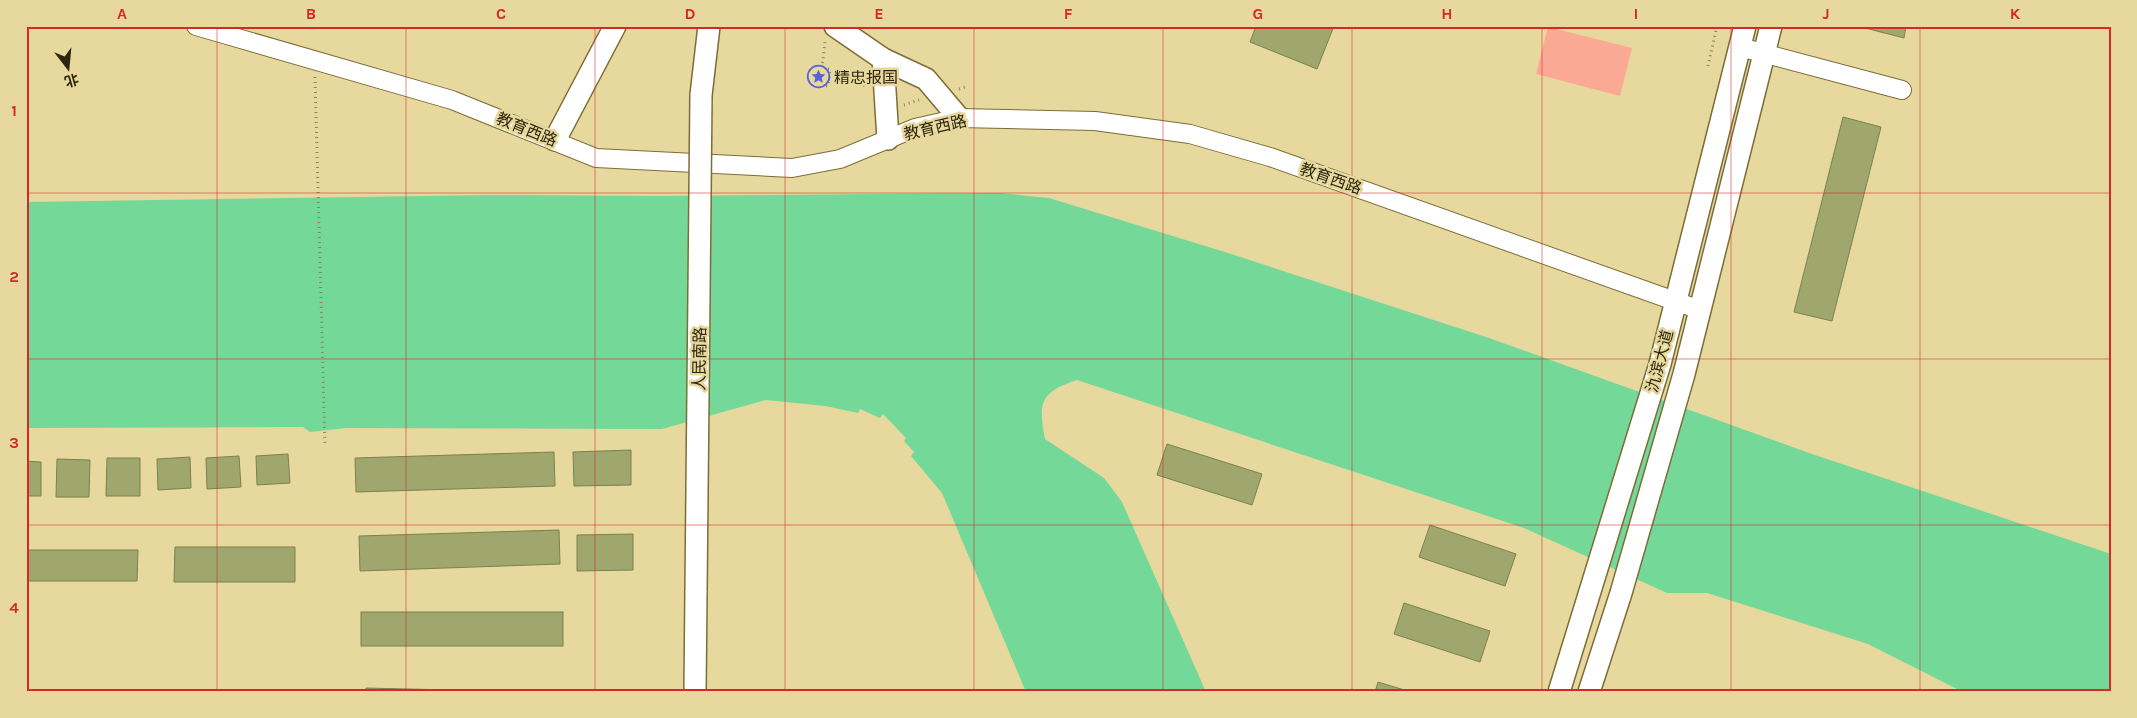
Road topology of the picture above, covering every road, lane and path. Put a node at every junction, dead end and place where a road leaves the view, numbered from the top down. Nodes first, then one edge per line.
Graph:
1 (196, 26) edge
2 (615, 26) edge
3 (709, 26) edge
4 (1717, 26) edge
5 (1745, 26) edge
6 (1771, 26) edge
7 (830, 30) edge
8 (1740, 47) junction
9 (1764, 54) junction
10 (883, 59) junction
11 (315, 61) junction
12 (1708, 66) dead end
13 (822, 68) junction
14 (829, 79) junction
15 (968, 86) dead end
16 (1902, 90) dead end
17 (939, 94) junction
18 (886, 100) junction
19 (959, 118) junction
20 (888, 139) junction
21 (555, 140) junction
22 (1674, 302) junction
23 (1700, 310) junction
24 (325, 446) dead end
25 (695, 692) edge
26 (1559, 692) edge
27 (1589, 692) edge

1 - 11 street, 教育西路
2 - 21 main road
3 - 25 main road, 人民南路, bridge
4 - 12 path
5 - 8 main road, 氿滨大道
6 - 9 main road, 氿滨大道
7 - 10 main road
7 - 13 path
8 - 9 street
8 - 22 main road, 氿滨大道
9 - 16 street
9 - 23 main road, 氿滨大道
10 - 17 main road
10 - 18 main road
11 - 21 street, 教育西路
11 - 24 path
13 - 14 path
13 - 14 path
14 - 18 path
15 - 17 path
17 - 18 path
17 - 19 main road
18 - 20 main road
19 - 20 street, 教育西路
19 - 22 street, 教育西路
20 - 21 street, 教育西路
22 - 23 street, 教育西路
22 - 26 main road, 氿滨大道
23 - 27 main road, 氿滨大道

